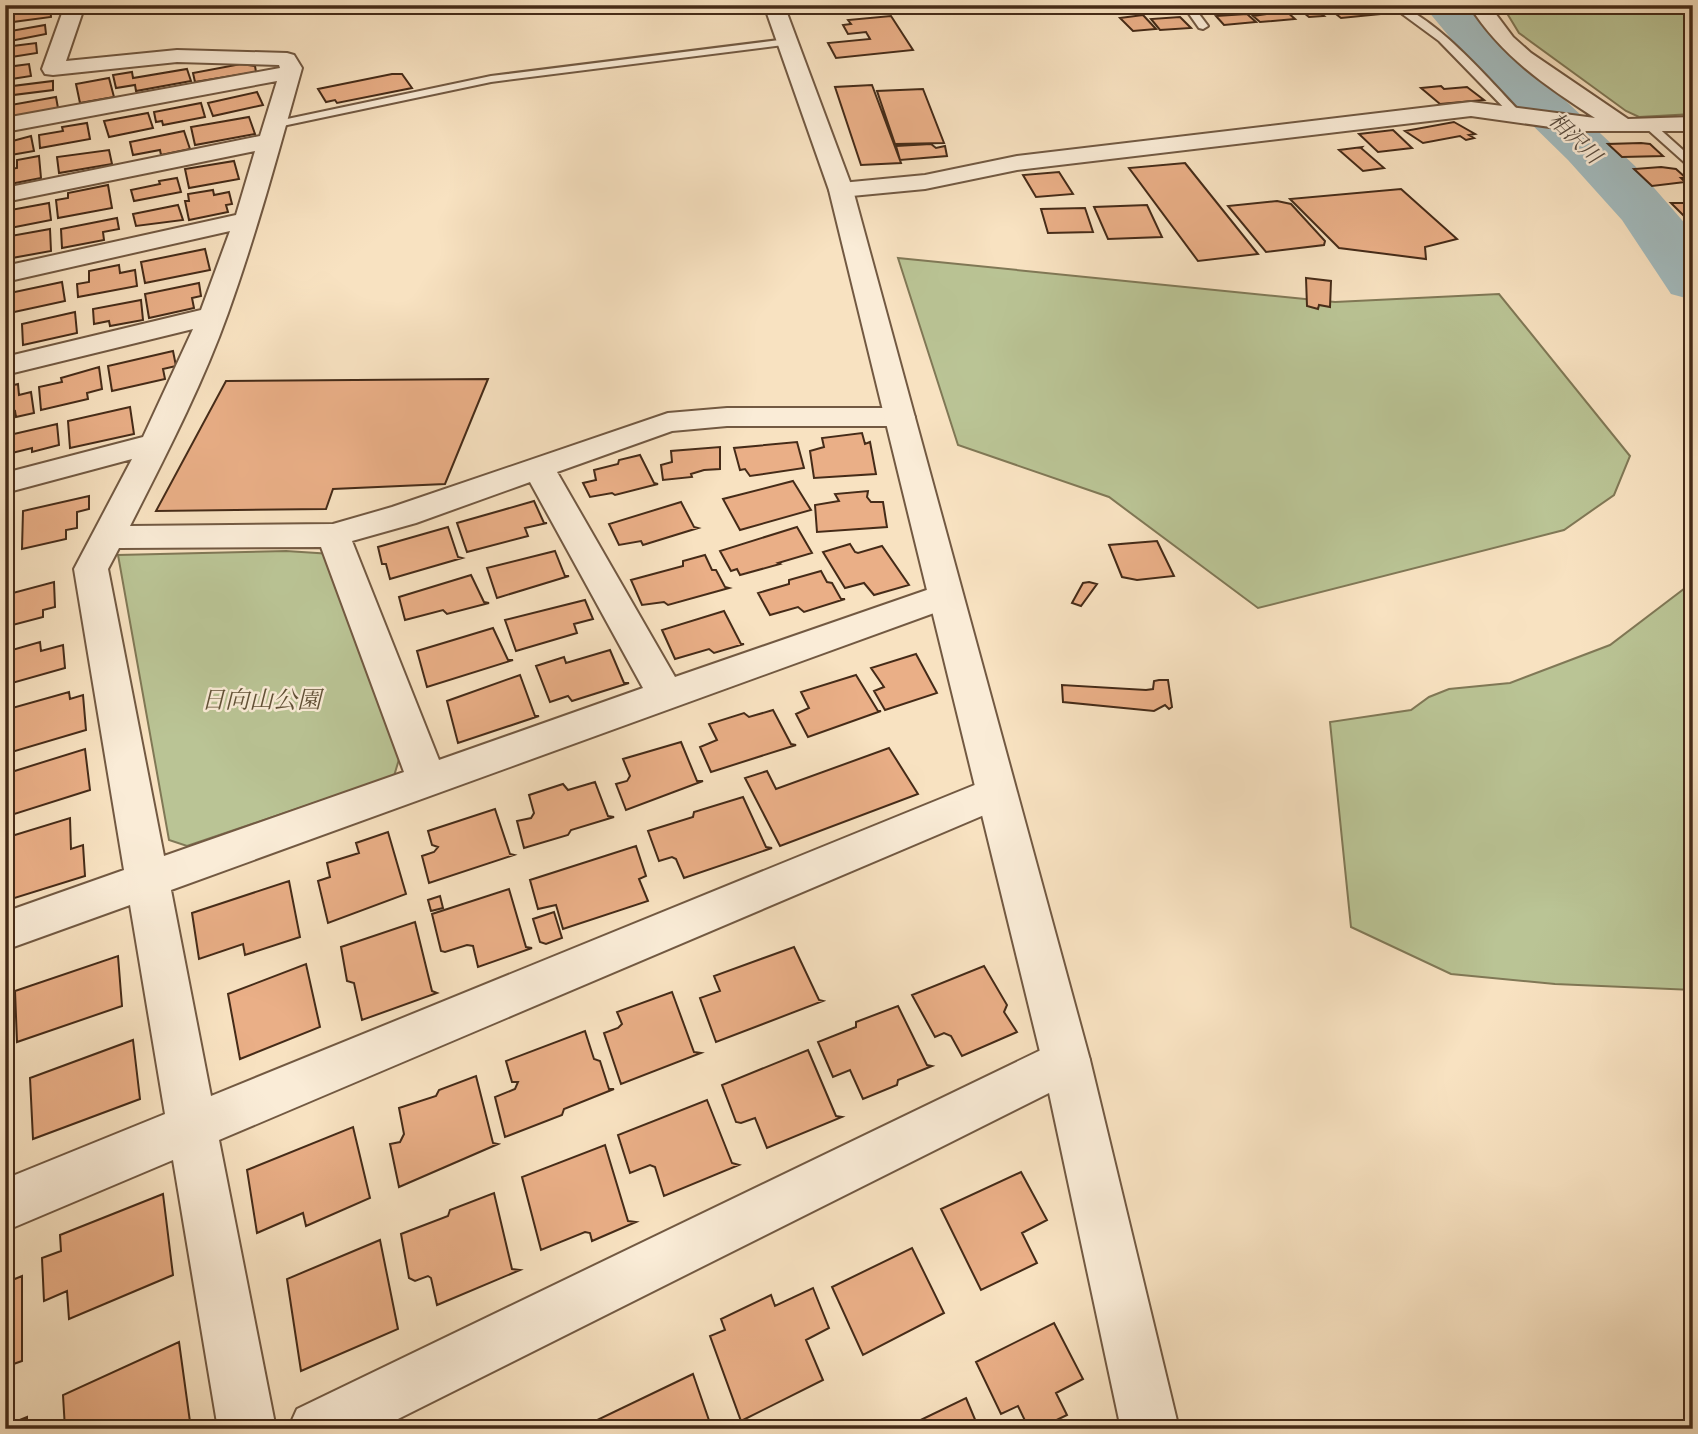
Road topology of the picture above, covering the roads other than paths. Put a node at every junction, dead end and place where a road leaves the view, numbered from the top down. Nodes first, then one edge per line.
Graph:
1 (75, 5) edge
2 (1231, 5) edge
3 (1395, 5) edge
4 (1479, 5) edge
5 (1190, 8) junction
6 (1164, 9) dead end
7 (784, 15) edge
8 (1203, 26) dead end
9 (289, 72) junction
10 (1522, 115) junction
11 (1693, 124) edge
12 (5, 125) edge
13 (1624, 126) junction
14 (1650, 126) junction
15 (271, 133) junction
16 (1693, 166) edge
17 (841, 190) junction
18 (5, 195) edge
19 (247, 220) junction
20 (5, 274) edge
21 (213, 316) junction
22 (5, 366) edge
23 (900, 417) junction
24 (156, 443) junction
25 (538, 467) junction
26 (5, 483) edge
27 (333, 535) junction
28 (107, 537) junction
29 (944, 596) junction
30 (666, 695) junction
31 (428, 780) junction
32 (996, 793) junction
33 (148, 880) junction
34 (5, 931) edge
35 (1066, 1060) junction
36 (192, 1127) junction
37 (5, 1205) edge
38 (247, 1429) edge
39 (317, 1429) edge
40 (1150, 1429) edge

1 - 9 street
2 - 5 lane
3 - 10 lane
4 - 13 street
5 - 6 lane
5 - 8 lane
7 - 15 lane
7 - 17 street
9 - 12 street
9 - 15 street
10 - 13 street
10 - 17 street
11 - 14 street
13 - 14 street
14 - 16 lane
15 - 18 street
15 - 19 street
17 - 23 street
19 - 20 street
19 - 21 street
21 - 22 street
21 - 24 street
23 - 25 street
23 - 29 street
24 - 26 street
24 - 28 street
25 - 27 street
25 - 30 street
27 - 28 street
27 - 31 street
28 - 33 street
29 - 30 street
29 - 32 street
30 - 31 street
31 - 33 street
32 - 35 street
32 - 36 street
33 - 34 street
33 - 36 street
35 - 39 street
35 - 40 street
36 - 37 street
36 - 38 street

